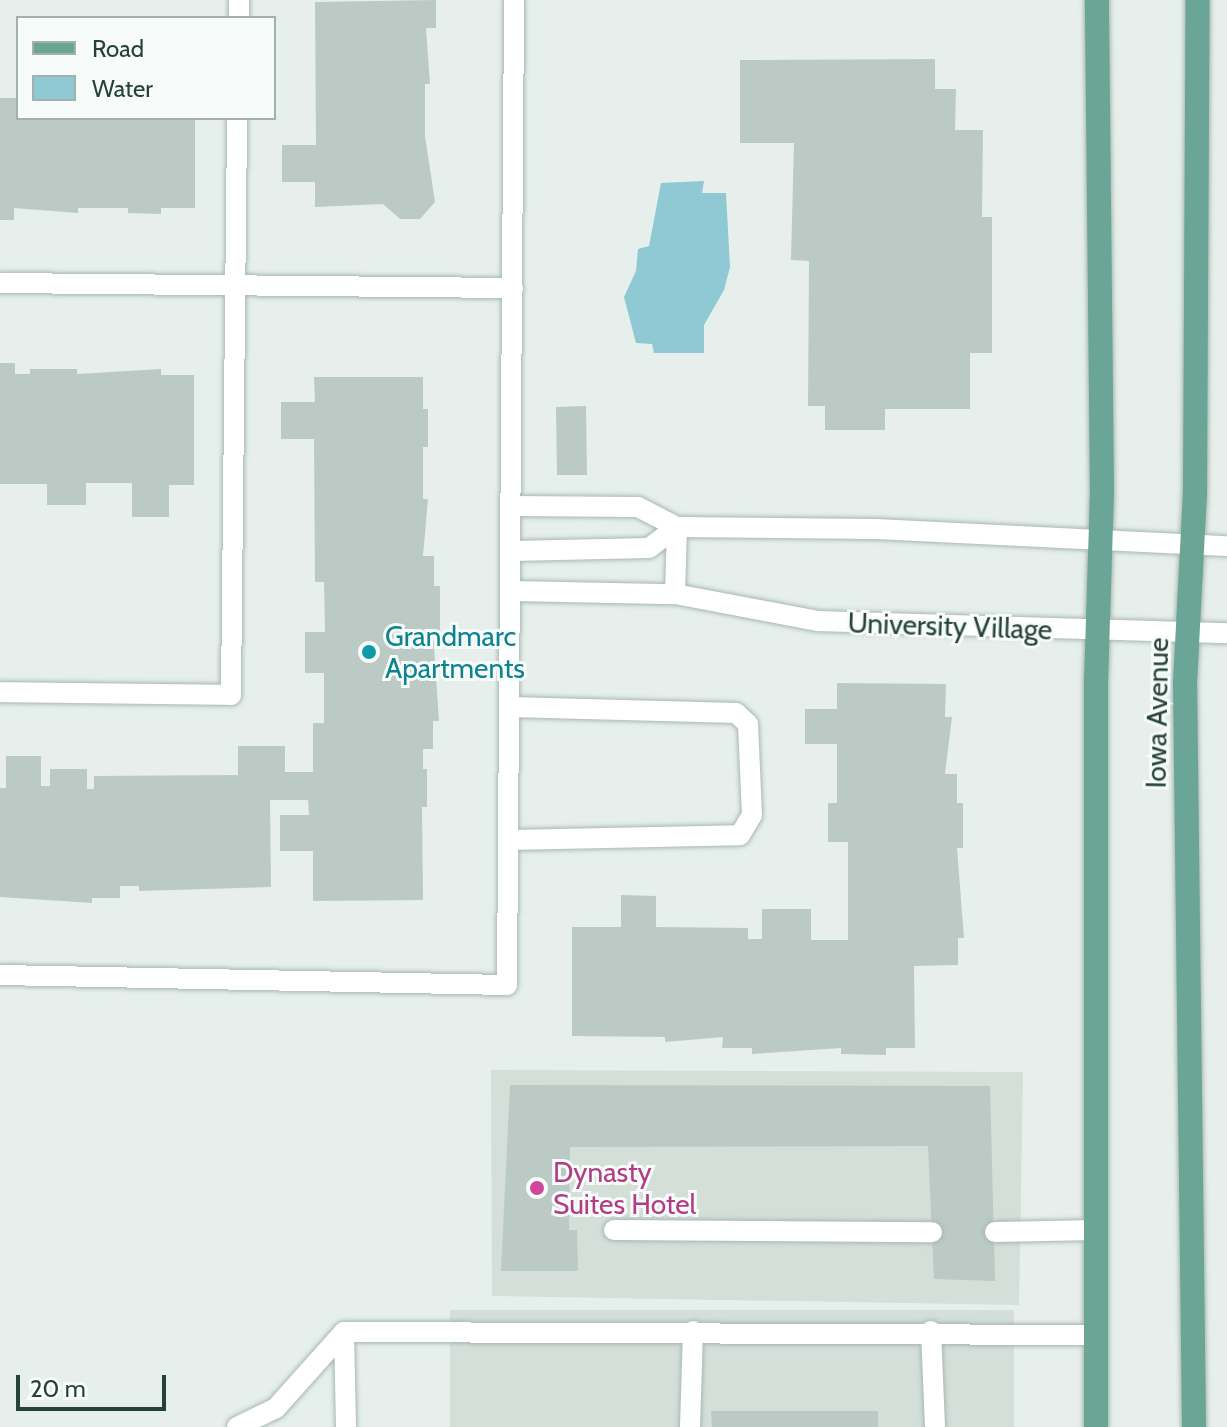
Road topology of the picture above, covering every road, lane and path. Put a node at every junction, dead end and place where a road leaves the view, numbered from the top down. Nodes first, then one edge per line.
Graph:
1 (514, 0) edge
2 (1097, 0) edge
3 (1198, 0) edge
4 (237, 120) edge
5 (0, 283) edge
6 (235, 284) junction
7 (513, 288) junction
8 (512, 506) junction
9 (677, 527) junction
10 (1100, 541) junction
11 (1192, 544) junction
12 (1227, 546) edge
13 (512, 551) junction
14 (512, 591) junction
15 (675, 594) junction
16 (1097, 632) junction
17 (1189, 633) junction
18 (1227, 633) edge
19 (0, 692) edge
20 (510, 707) junction
21 (509, 840) junction
22 (0, 975) edge
23 (614, 1230) dead end
24 (1097, 1230) junction
25 (932, 1232) dead end
26 (995, 1232) dead end
27 (693, 1331) junction
28 (931, 1331) junction
29 (344, 1332) junction
30 (1096, 1335) junction
31 (237, 1427) edge
32 (346, 1427) edge
33 (690, 1427) edge
34 (935, 1427) edge
35 (1096, 1427) edge
36 (1194, 1427) edge

1 - 7 lane
2 - 10 main road
3 - 11 main road, Iowa Avenue
4 - 6 lane
5 - 6 lane
6 - 7 lane
6 - 19 lane
7 - 8 lane
8 - 9 lane
8 - 13 lane
9 - 10 lane
9 - 13 lane
9 - 15 lane
10 - 11 lane
10 - 16 main road
11 - 12 lane
11 - 17 main road, Iowa Avenue
13 - 14 lane
14 - 15 lane, University Village
14 - 20 lane
15 - 16 lane, University Village
16 - 17 lane, University Village
16 - 24 main road
17 - 18 lane, University Village
17 - 36 main road, Iowa Avenue
20 - 21 lane
20 - 21 lane
21 - 22 lane
23 - 25 lane
24 - 26 lane
24 - 30 main road
27 - 28 lane
27 - 29 lane
27 - 33 lane
28 - 30 lane
28 - 34 lane
29 - 31 lane
29 - 32 lane
30 - 35 main road

